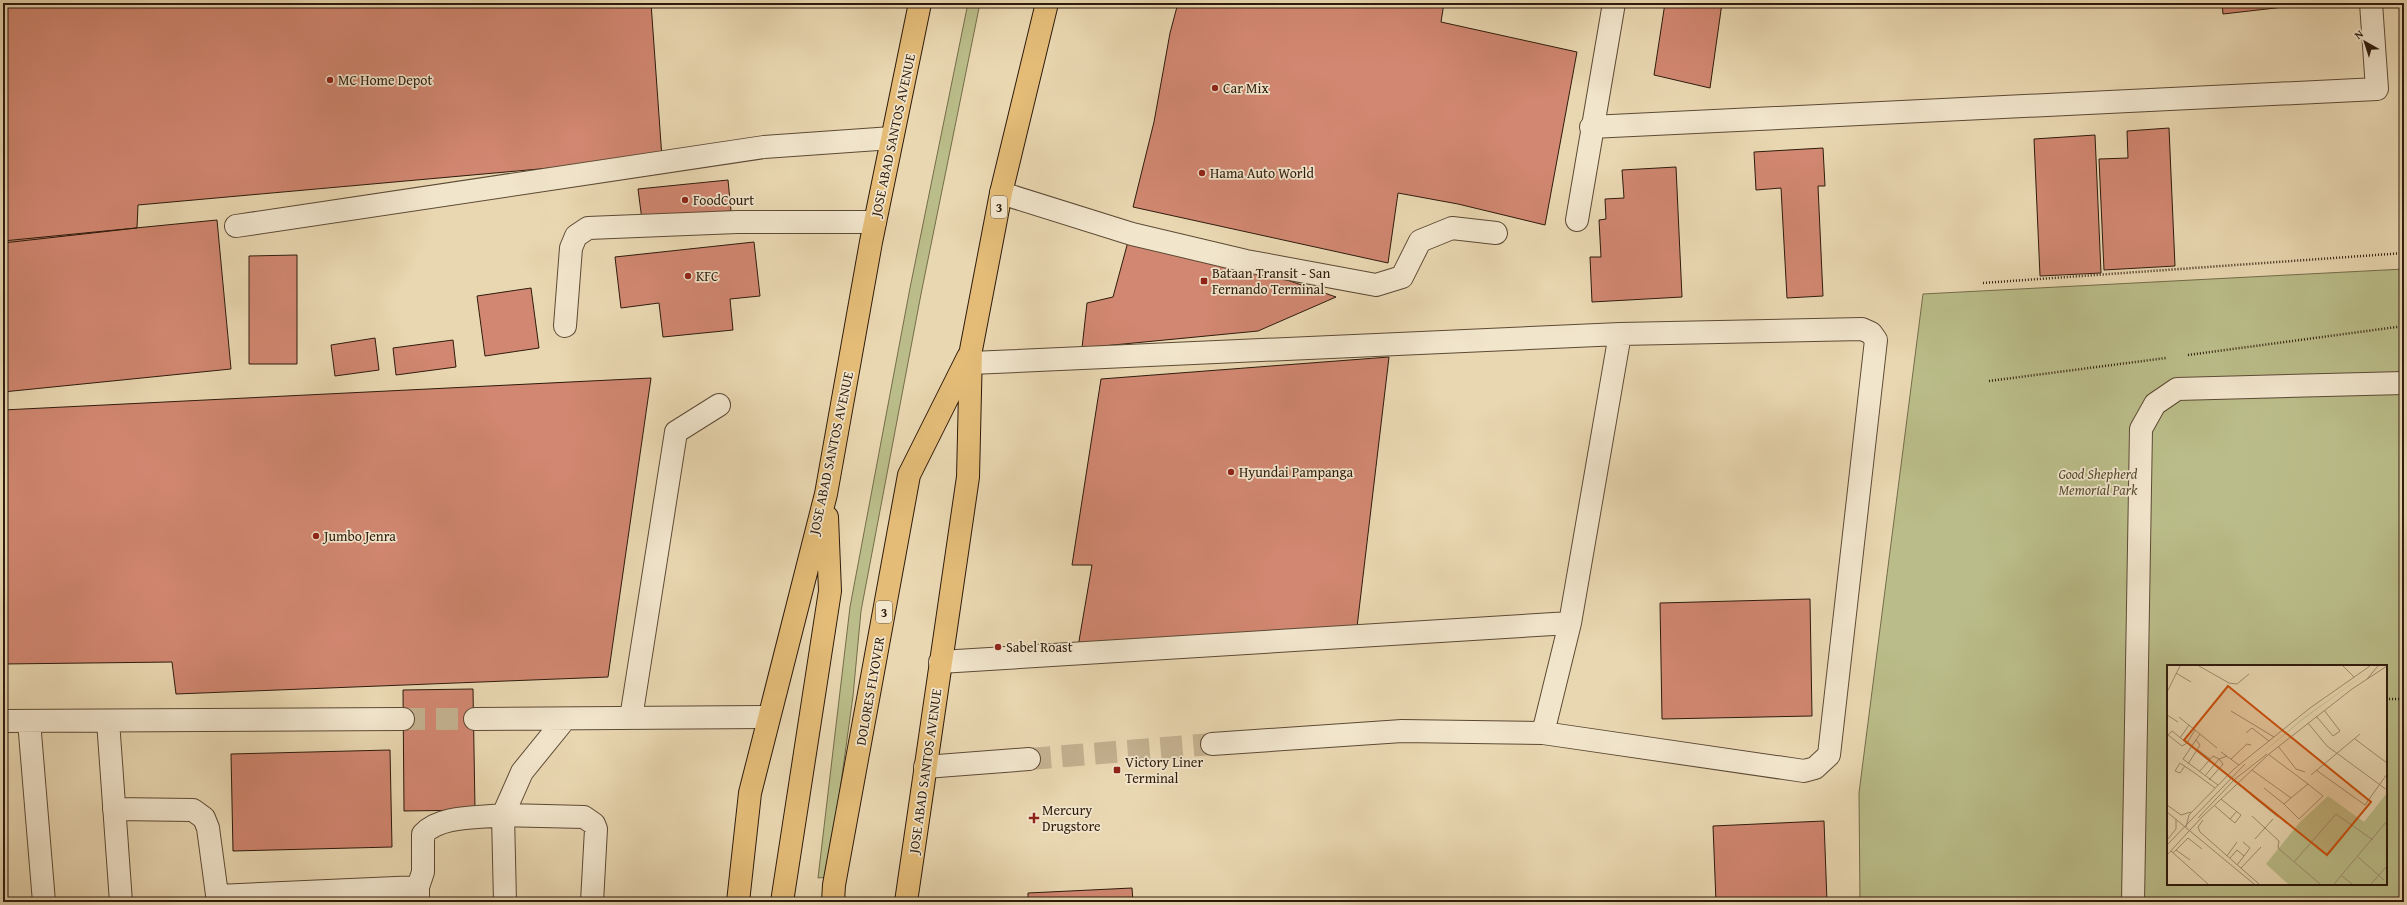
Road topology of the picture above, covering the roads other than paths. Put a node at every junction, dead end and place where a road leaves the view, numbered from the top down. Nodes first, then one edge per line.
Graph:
1 (920, 3) edge
2 (1047, 3) edge
3 (1614, 3) edge
4 (2371, 3) edge
5 (1591, 127) junction
6 (892, 138) junction
7 (1001, 193) junction
8 (1577, 220) dead end
9 (875, 222) junction
10 (236, 226) dead end
11 (1496, 233) dead end
12 (565, 326) dead end
13 (1620, 334) junction
14 (971, 357) junction
15 (2404, 383) edge
16 (719, 405) dead end
17 (826, 494) junction
18 (1570, 623) junction
19 (940, 662) junction
20 (768, 717) junction
21 (631, 718) junction
22 (402, 719) tunnel mouth
23 (475, 719) tunnel mouth
24 (565, 719) junction
25 (3, 721) edge
26 (29, 721) junction
27 (108, 721) junction
28 (1543, 733) junction
29 (1212, 744) tunnel mouth
30 (1029, 759) tunnel mouth
31 (925, 767) junction
32 (114, 809) junction
33 (503, 815) junction
34 (782, 892) edge
35 (833, 894) edge
36 (418, 895) edge
37 (218, 899) edge
38 (44, 902) edge
39 (121, 902) edge
40 (505, 902) edge
41 (592, 902) edge
42 (738, 902) edge
43 (906, 902) edge
44 (2133, 902) edge

1 - 6 highway, JOSE ABAD SANTOS AVENUE
2 - 7 highway, JOSE ABAD SANTOS AVENUE / 3
3 - 5 street
4 - 5 street
5 - 8 street
6 - 9 highway, JOSE ABAD SANTOS AVENUE
6 - 10 street
7 - 11 street
7 - 14 highway, JOSE ABAD SANTOS AVENUE / 3
9 - 12 street
9 - 17 highway, JOSE ABAD SANTOS AVENUE
13 - 14 street
13 - 18 street
13 - 28 street
14 - 19 highway, JOSE ABAD SANTOS AVENUE / 3
14 - 35 highway, DOLORES FLYOVER / 3
15 - 44 street
16 - 21 street
17 - 20 highway, JOSE ABAD SANTOS AVENUE
17 - 34 highway
18 - 19 street
18 - 28 street
19 - 31 highway, JOSE ABAD SANTOS AVENUE / 3
20 - 21 street
20 - 42 highway, JOSE ABAD SANTOS AVENUE
21 - 24 street
22 - 27 street
23 - 24 street
24 - 33 street
25 - 26 street
26 - 27 street
26 - 38 street
27 - 32 street
28 - 29 street
30 - 31 street
31 - 43 highway, JOSE ABAD SANTOS AVENUE / 3
32 - 37 street
32 - 39 street
33 - 36 street
33 - 40 street
33 - 41 street
36 - 37 street

